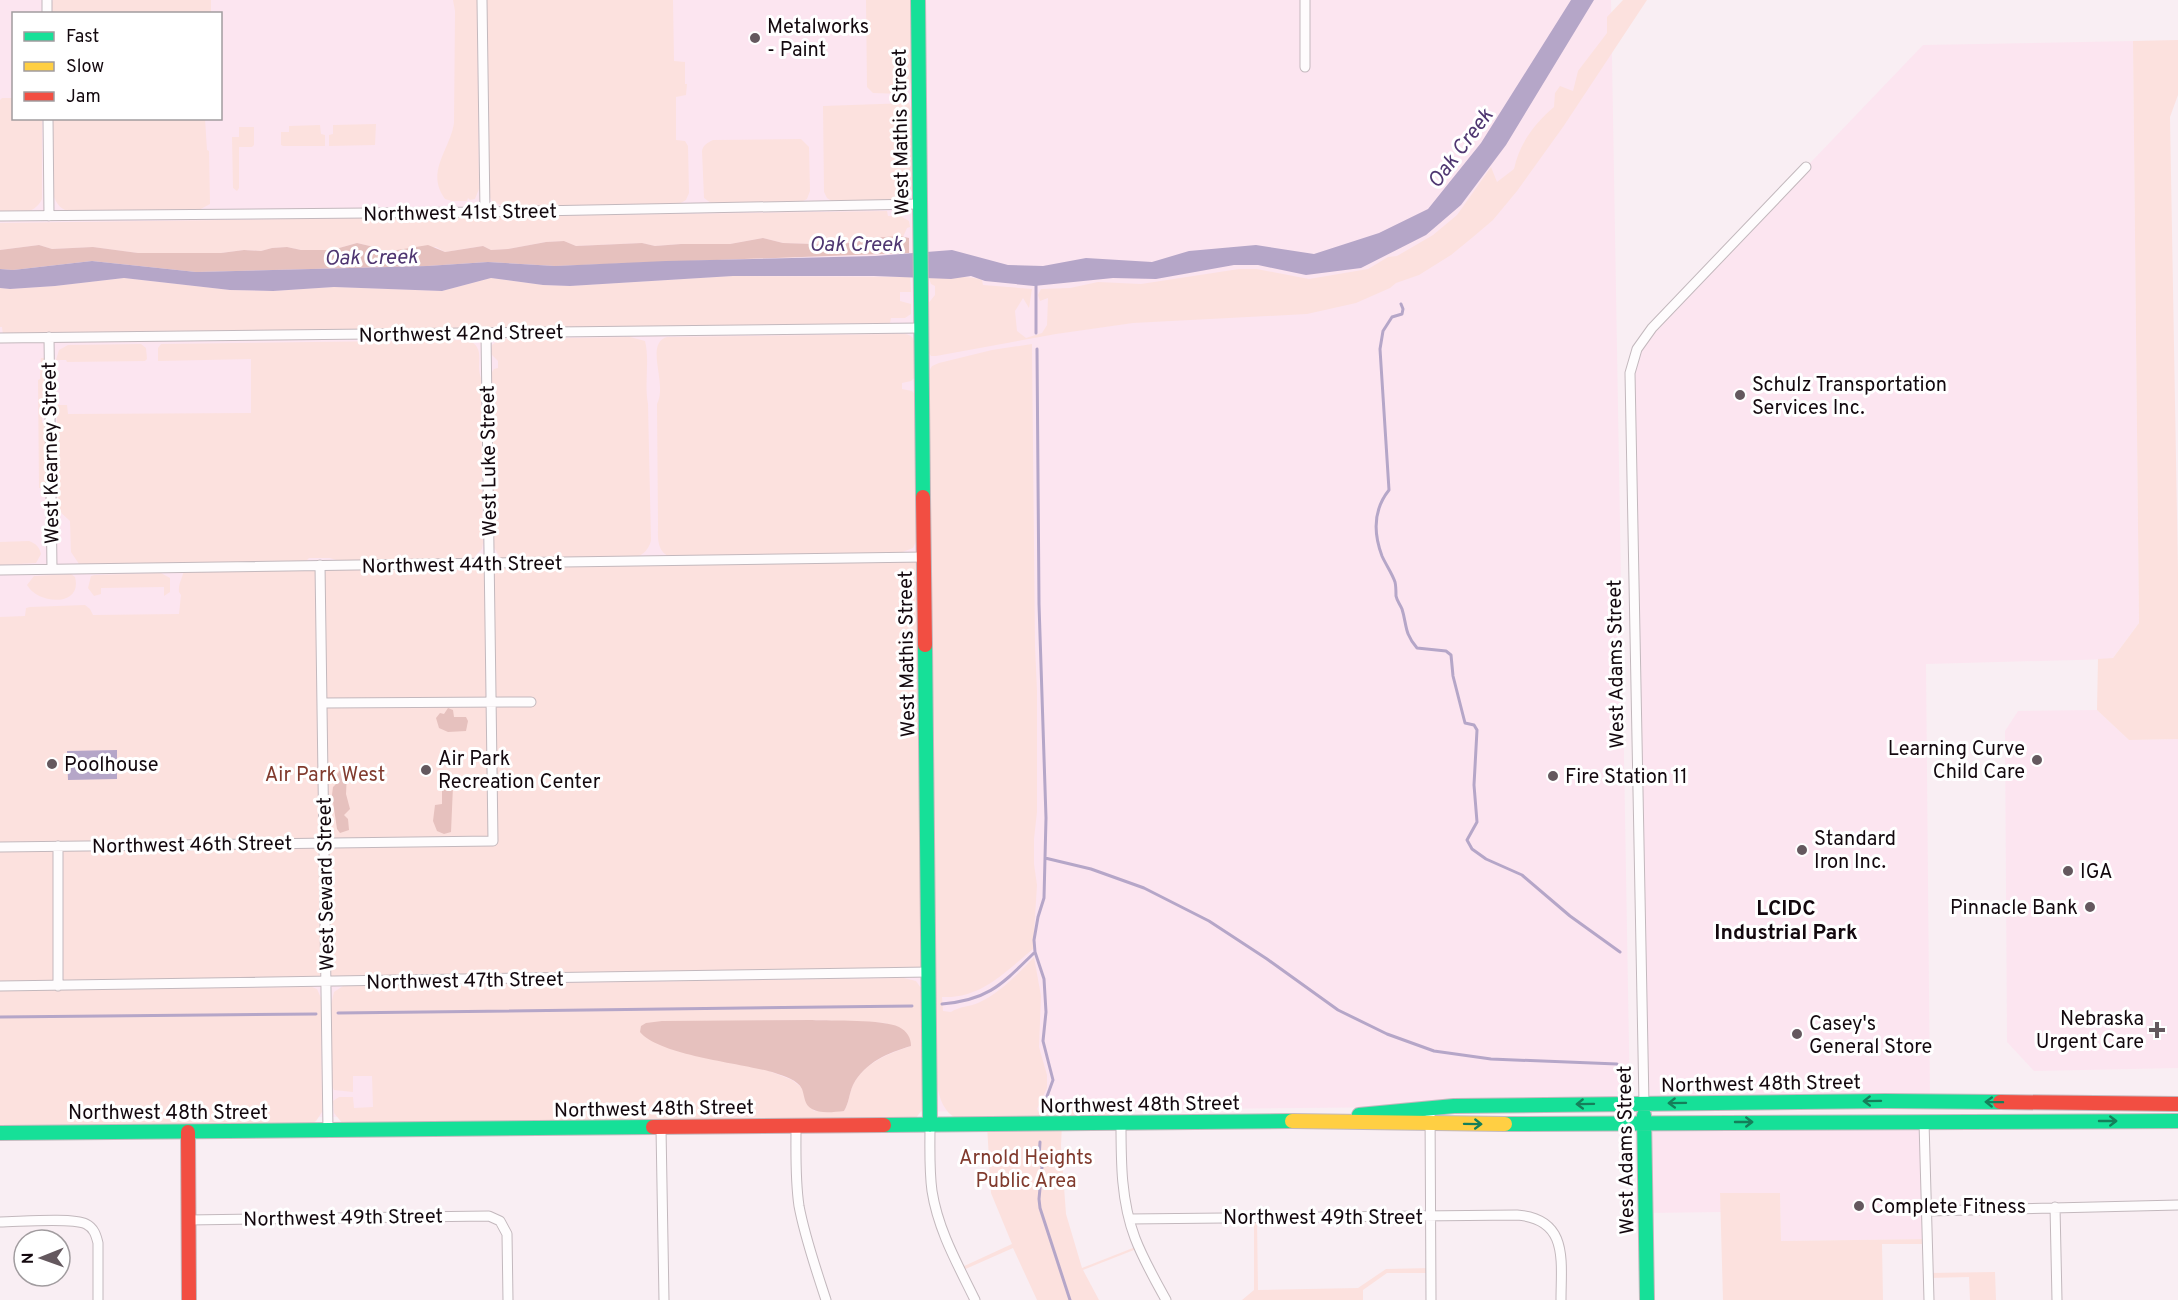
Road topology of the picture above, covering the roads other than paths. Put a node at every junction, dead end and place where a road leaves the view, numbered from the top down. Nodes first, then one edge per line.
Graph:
1 (482, 0) edge
2 (918, 0) edge
3 (1305, 0) edge
4 (1305, 67) dead end
5 (48, 120) edge
6 (1806, 167) dead end
7 (920, 204) junction
8 (485, 212) junction
9 (0, 216) edge
10 (49, 216) junction
11 (921, 328) junction
12 (486, 334) junction
13 (49, 337) junction
14 (0, 338) edge
15 (924, 557) junction
16 (489, 564) junction
17 (320, 565) junction
18 (52, 569) junction
19 (0, 570) edge
20 (491, 702) junction
21 (531, 702) dead end
22 (322, 703) junction
23 (493, 841) joint
24 (324, 842) junction
25 (58, 846) junction
26 (0, 847) edge
27 (929, 972) junction
28 (327, 982) junction
29 (0, 986) edge
30 (58, 986) junction
31 (1644, 1104) junction
32 (2093, 1104) junction
33 (2178, 1104) edge
34 (1430, 1107) junction
35 (1309, 1121) junction
36 (2178, 1121) edge
37 (1924, 1122) junction
38 (1121, 1123) junction
39 (1644, 1123) junction
40 (1430, 1124) junction
41 (930, 1125) junction
42 (796, 1126) junction
43 (662, 1128) junction
44 (328, 1131) junction
45 (188, 1132) junction
46 (0, 1133) edge
47 (2178, 1204) edge
48 (2055, 1207) junction
49 (1927, 1211) junction
50 (1431, 1216) junction
51 (1129, 1219) junction
52 (188, 1220) junction
53 (0, 1222) edge
54 (98, 1300) edge
55 (189, 1300) edge
56 (508, 1300) edge
57 (664, 1300) edge
58 (826, 1300) edge
59 (975, 1300) edge
60 (1166, 1300) edge
61 (1431, 1300) edge
62 (1561, 1300) edge
63 (1647, 1300) edge
64 (1929, 1300) edge
65 (2057, 1300) edge

1 - 8 street
2 - 7 main road, West Mathis Street
3 - 4 street
5 - 10 street
6 - 31 street, West Adams Street
7 - 8 street, Northwest 41st Street
7 - 11 main road, West Mathis Street
8 - 10 street, Northwest 41st Street
9 - 10 street, Northwest 41st Street
11 - 12 street, Northwest 42nd Street
11 - 15 main road, West Mathis Street
12 - 13 street, Northwest 42nd Street
12 - 16 street, West Luke Street
13 - 14 street, Northwest 42nd Street
13 - 18 street, West Kearney Street
15 - 16 street, Northwest 44th Street
15 - 27 main road, West Mathis Street
16 - 17 street, Northwest 44th Street
16 - 20 street, West Luke Street
17 - 18 street, Northwest 44th Street
17 - 22 street, West Seward Street
18 - 19 street, Northwest 44th Street
20 - 21 street
20 - 22 street
20 - 23 street, West Luke Street
22 - 24 street, West Seward Street
23 - 24 street, Northwest 46th Street
24 - 25 street, Northwest 46th Street
24 - 28 street, West Seward Street
25 - 26 street, Northwest 46th Street
25 - 30 street
27 - 28 street, Northwest 47th Street
27 - 41 main road, West Mathis Street
28 - 30 street, Northwest 47th Street
28 - 44 street, West Seward Street
29 - 30 street, Northwest 47th Street
32 -> 31 main road, Northwest 48th Street
31 -> 34 main road, Northwest 48th Street
31 - 39 main road, West Adams Street
32 - 33 main road, Northwest 48th Street
32 - 37 main road
34 - 35 main road, Northwest 48th Street
34 - 40 street
35 - 38 main road, Northwest 48th Street
35 - 40 main road, Northwest 48th Street
37 -> 36 main road, Northwest 48th Street
39 -> 37 main road, Northwest 48th Street
37 - 49 street
38 - 41 main road, Northwest 48th Street
38 - 51 street
40 -> 39 main road, Northwest 48th Street
39 - 63 main road, West Adams Street
40 - 50 street
41 - 42 main road, Northwest 48th Street
41 - 59 street, West Mathis Street
42 - 43 main road, Northwest 48th Street
42 - 58 street
43 - 44 main road, Northwest 48th Street
43 - 57 street
44 - 45 main road, Northwest 48th Street
45 - 46 main road, Northwest 48th Street
45 - 52 main road
47 - 48 street
48 - 49 street
48 - 65 street
49 - 64 street
50 - 51 street, Northwest 49th Street
50 - 61 street
50 - 62 street, Northwest 49th Street
51 - 60 street
52 - 55 main road
52 - 56 street, Northwest 49th Street
53 - 54 street

